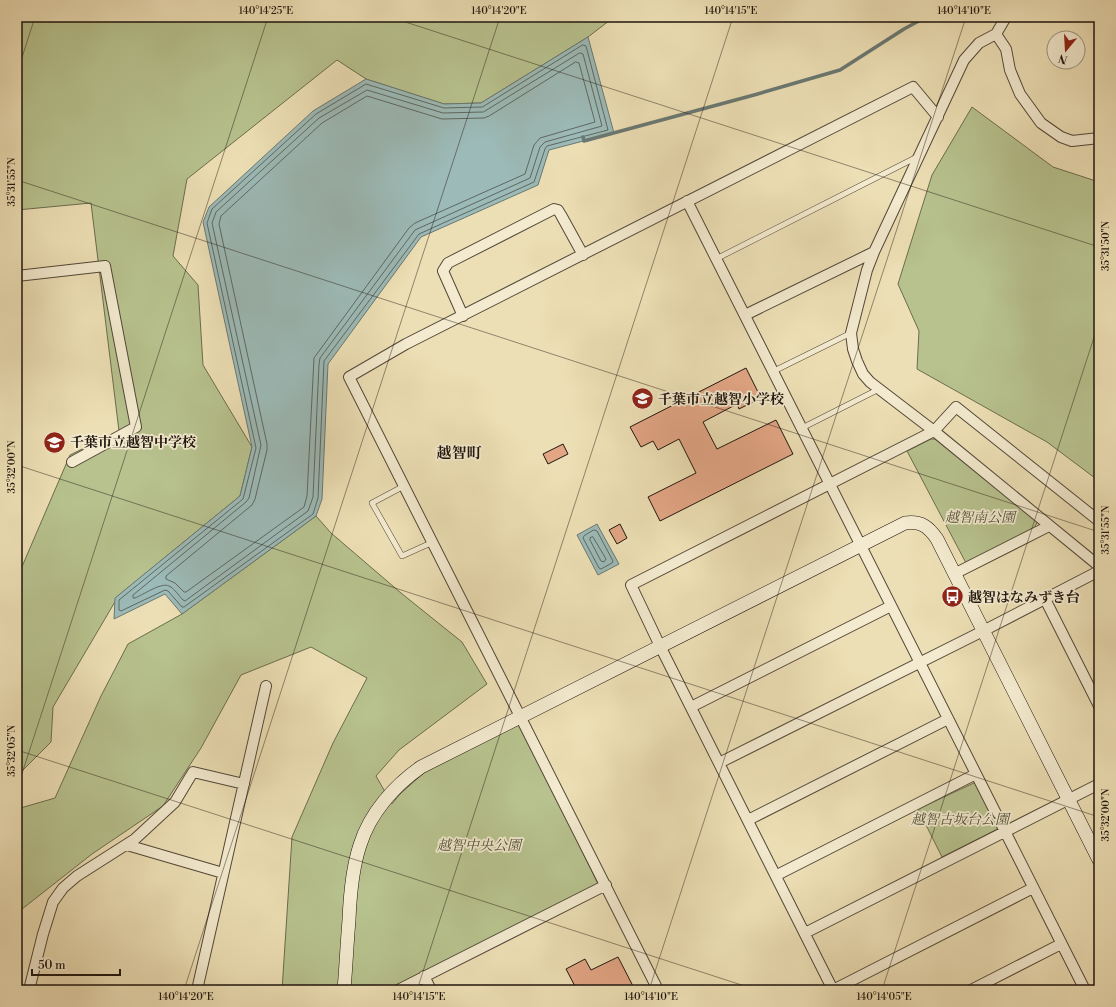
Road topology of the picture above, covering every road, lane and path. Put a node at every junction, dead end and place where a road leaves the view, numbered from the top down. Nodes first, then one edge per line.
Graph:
1 (1006, 17) edge
2 (996, 34) junction
3 (938, 117) junction
4 (1099, 138) edge
5 (919, 156) junction
6 (687, 202) junction
7 (874, 252) junction
8 (583, 255) junction
9 (716, 258) junction
10 (17, 276) edge
11 (745, 315) junction
12 (463, 316) junction
13 (851, 333) junction
14 (774, 371) junction
15 (879, 389) junction
16 (802, 428) junction
17 (934, 431) junction
18 (72, 462) dead end
19 (830, 485) junction
20 (404, 486) junction
21 (1099, 521) edge
22 (1049, 526) junction
23 (433, 542) junction
24 (860, 545) junction
25 (1099, 566) edge
26 (1099, 571) edge
27 (954, 574) junction
28 (1045, 599) junction
29 (891, 606) junction
30 (983, 631) junction
31 (660, 646) junction
32 (919, 662) junction
33 (266, 686) dead end
34 (1099, 706) edge
35 (691, 707) junction
36 (521, 717) junction
37 (948, 719) junction
38 (719, 763) junction
39 (976, 774) junction
40 (244, 784) junction
41 (1099, 784) edge
42 (1068, 800) junction
43 (748, 820) junction
44 (1005, 832) junction
45 (127, 845) junction
46 (1099, 860) edge
47 (223, 874) junction
48 (776, 875) junction
49 (606, 886) junction
50 (1033, 888) junction
51 (805, 932) junction
52 (1061, 944) junction
53 (424, 976) junction
54 (29, 990) edge
55 (197, 990) edge
56 (344, 990) edge
57 (398, 990) edge
58 (431, 990) edge
59 (658, 990) edge
60 (833, 990) edge
61 (971, 990) edge
62 (1084, 990) edge

1 - 2 street
2 - 3 street
2 - 4 street
3 - 5 street
3 - 6 street
5 - 7 street
5 - 9 lane
6 - 8 street
6 - 9 street
7 - 11 street
7 - 13 street
8 - 12 street
8 - 12 street
9 - 11 street
10 - 18 street
11 - 14 street
12 - 20 street
13 - 14 lane
13 - 15 street
14 - 16 street
15 - 16 lane
15 - 17 street
16 - 19 street
17 - 19 street
17 - 21 street
17 - 22 street
19 - 24 street
19 - 31 street
20 - 23 street
20 - 23 lane
22 - 25 street
22 - 27 street
23 - 36 street
24 - 27 street
24 - 29 street
24 - 31 street
26 - 28 street
27 - 30 street
28 - 30 street
28 - 34 street
29 - 32 street
29 - 35 street
30 - 32 street
30 - 42 street
31 - 35 street
31 - 36 street
32 - 37 street
32 - 38 street
33 - 40 street
35 - 38 street
36 - 49 street
36 - 56 street
37 - 39 street
37 - 43 street
38 - 43 street
39 - 44 street
39 - 48 street
40 - 45 street
40 - 47 street
41 - 42 street
42 - 44 street
42 - 46 street
43 - 48 street
44 - 50 street
44 - 51 street
45 - 47 street
45 - 54 street
47 - 55 street
48 - 51 street
49 - 53 street
49 - 59 street
50 - 52 street
50 - 60 street
51 - 60 street
52 - 61 street
52 - 62 street
53 - 57 street
53 - 58 street

